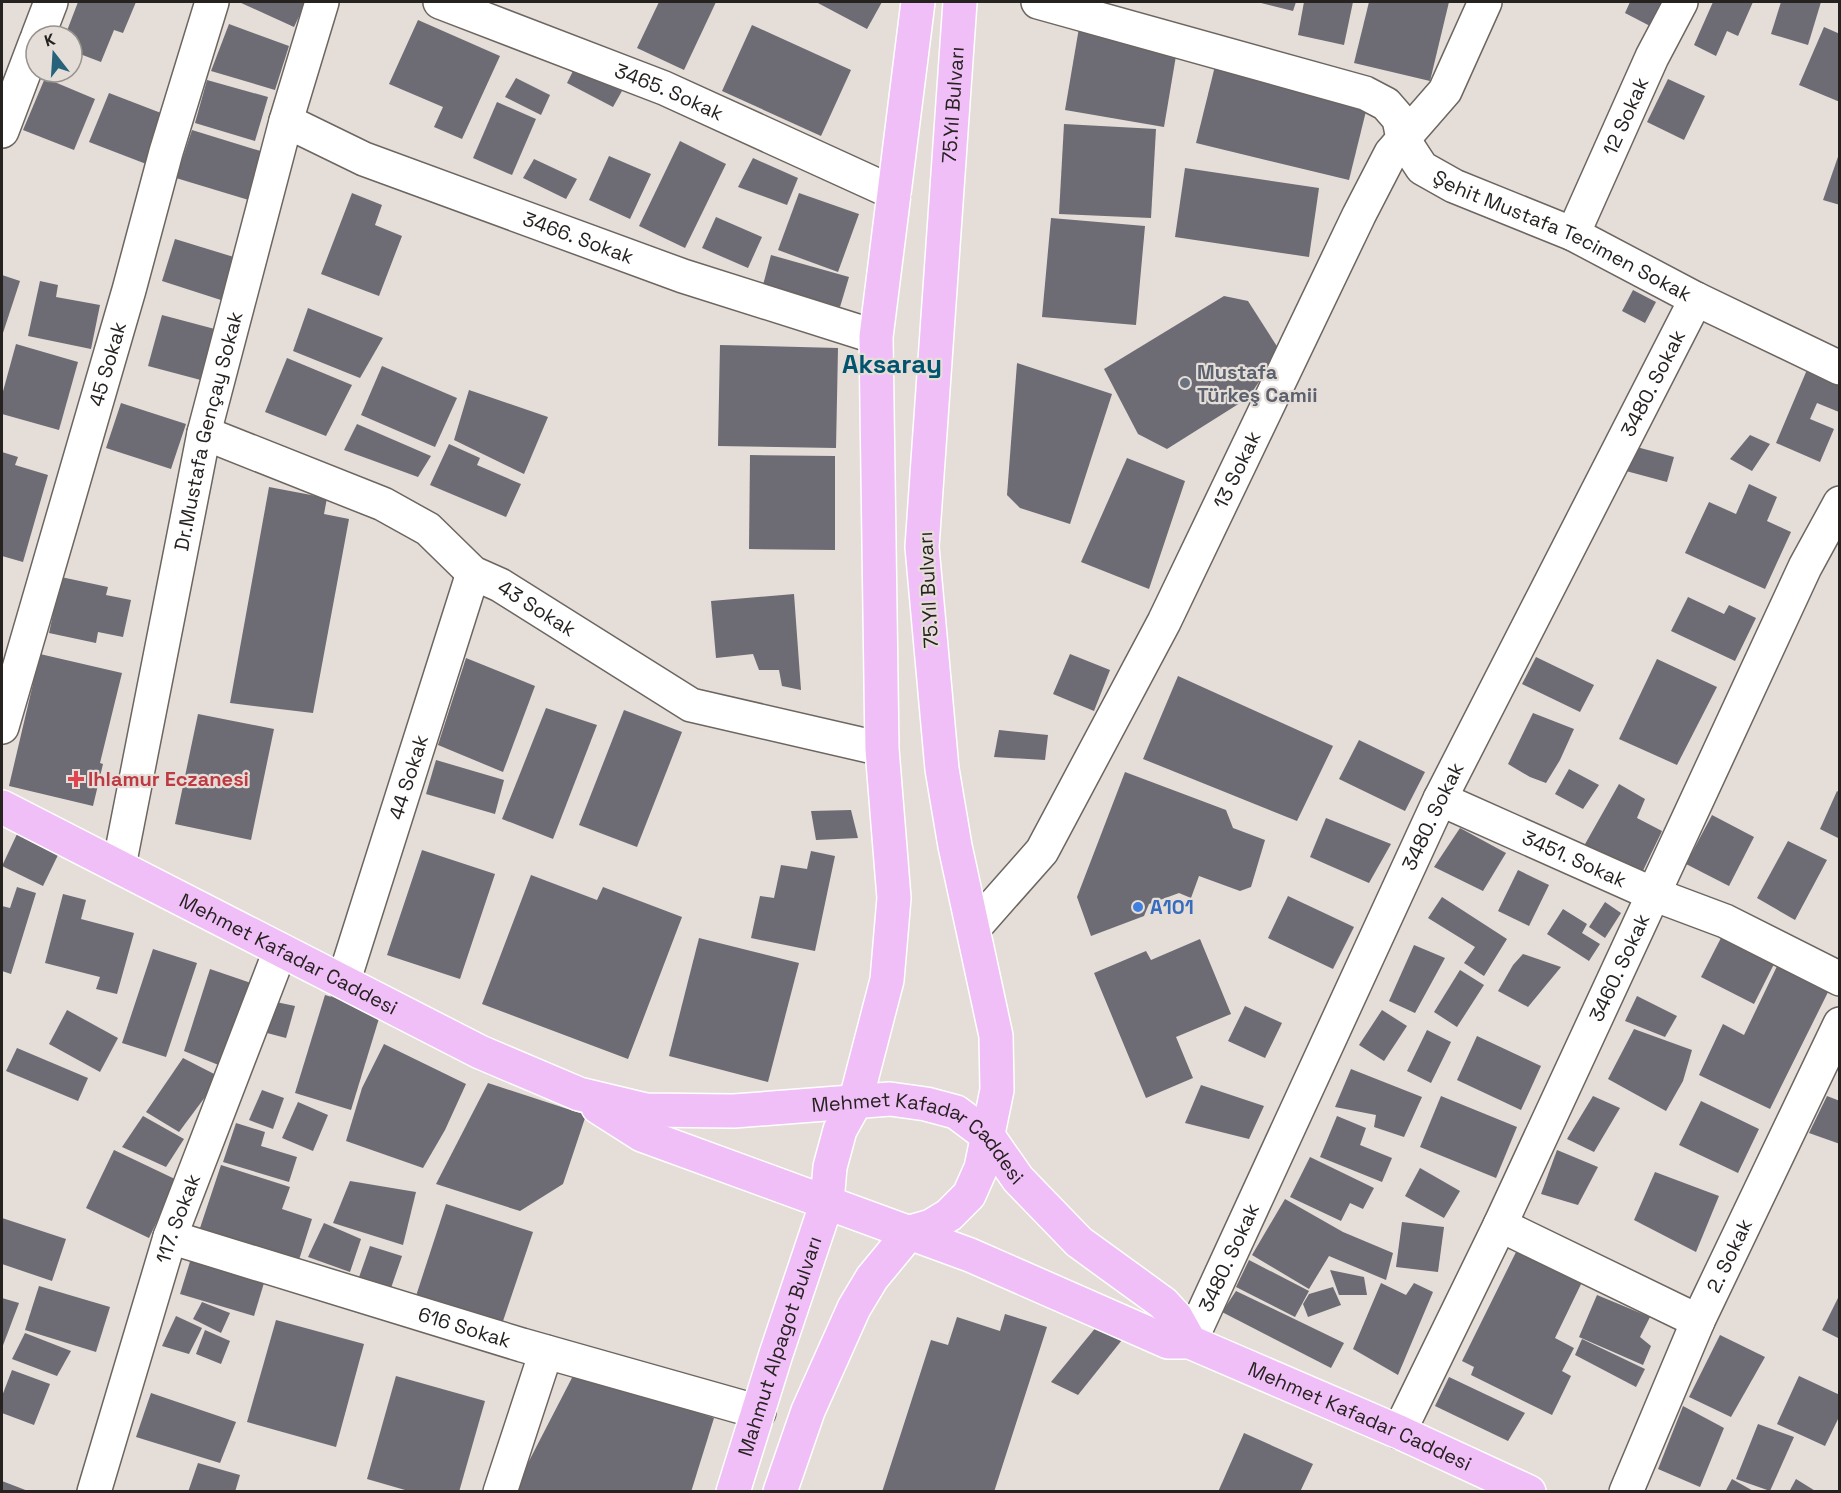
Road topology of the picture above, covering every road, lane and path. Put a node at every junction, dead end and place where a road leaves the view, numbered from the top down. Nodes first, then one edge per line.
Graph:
1 (51, 2) edge
2 (212, 2) edge
3 (322, 2) edge
4 (440, 2) edge
5 (918, 2) edge
6 (960, 2) edge
7 (1038, 2) edge
8 (1485, 2) edge
9 (1680, 2) edge
10 (43, 24) edge
11 (24, 72) edge
12 (286, 121) junction
13 (2, 131) edge
14 (1403, 139) junction
15 (894, 193) junction
16 (1573, 234) junction
17 (1696, 299) junction
18 (876, 337) junction
19 (1839, 368) edge
20 (204, 433) junction
21 (1839, 503) edge
22 (473, 573) junction
23 (2, 727) edge
24 (882, 749) junction
25 (1440, 799) junction
26 (2, 807) edge
27 (119, 866) junction
28 (1653, 894) junction
29 (974, 928) junction
30 (280, 951) junction
31 (1839, 979) edge
32 (343, 983) junction
33 (1839, 1024) edge
34 (579, 1094) junction
35 (855, 1102) junction
36 (988, 1136) junction
37 (827, 1202) junction
38 (1500, 1225) junction
39 (910, 1232) junction
40 (170, 1237) junction
41 (1698, 1321) junction
42 (1190, 1342) junction
43 (546, 1352) junction
44 (759, 1412) junction
45 (1400, 1432) junction
46 (94, 1491) edge
47 (500, 1491) edge
48 (733, 1491) edge
49 (780, 1491) edge
50 (1529, 1491) edge
51 (1626, 1491) edge

1 - 10 street
2 - 23 street, 45 Sokak
3 - 12 street, Dr.Mustafa Gençay Sokak
4 - 15 street, 3465. Sokak
5 - 15 main road
6 - 29 main road, 75.Yıl Bulvarı
7 - 14 street, Şehit Mustafa Tecimen Sokak
8 - 14 street, 13 Sokak
9 - 16 street, 12 Sokak
11 - 13 street
12 - 18 street, 3466. Sokak
12 - 20 street, Dr.Mustafa Gençay Sokak
14 - 16 street, Şehit Mustafa Tecimen Sokak
14 - 29 street, 13 Sokak
15 - 18 main road
16 - 17 street, Şehit Mustafa Tecimen Sokak
17 - 19 street, Şehit Mustafa Tecimen Sokak
17 - 25 street, 3480. Sokak
18 - 24 main road
20 - 22 street, 43 Sokak
20 - 27 street, Dr.Mustafa Gençay Sokak
21 - 28 street, 3460. Sokak
22 - 24 street, 43 Sokak
22 - 32 street, 44 Sokak
24 - 35 main road
25 - 28 street, 3451. Sokak
25 - 42 street, 3480. Sokak
26 - 27 main road, Mehmet Kafadar Caddesi
27 - 30 main road, Mehmet Kafadar Caddesi
28 - 31 street, 3451. Sokak
28 - 38 street, 3460. Sokak
29 - 36 main road, 75.Yıl Bulvarı
30 - 32 main road, Mehmet Kafadar Caddesi
30 - 40 street, 117. Sokak
32 - 34 main road, Mehmet Kafadar Caddesi
33 - 41 street, 2. Sokak
34 - 35 main road, Mehmet Kafadar Caddesi
34 - 37 main road, Mehmet Kafadar Caddesi
35 - 36 main road, Mehmet Kafadar Caddesi
35 - 37 main road
36 - 39 main road
36 - 42 main road, Mehmet Kafadar Caddesi
37 - 39 main road, Mehmet Kafadar Caddesi
37 - 44 main road, Mahmut Alpagot Bulvarı
38 - 41 street
38 - 45 street, 3460. Sokak
39 - 42 main road, Mehmet Kafadar Caddesi
39 - 49 main road
40 - 43 street, 616 Sokak
40 - 46 street, 117. Sokak
41 - 51 street, 2. Sokak
42 - 45 main road, Mehmet Kafadar Caddesi
43 - 44 street, 616 Sokak
43 - 47 street
44 - 48 main road, Mahmut Alpagot Bulvarı
45 - 50 main road, Mehmet Kafadar Caddesi

